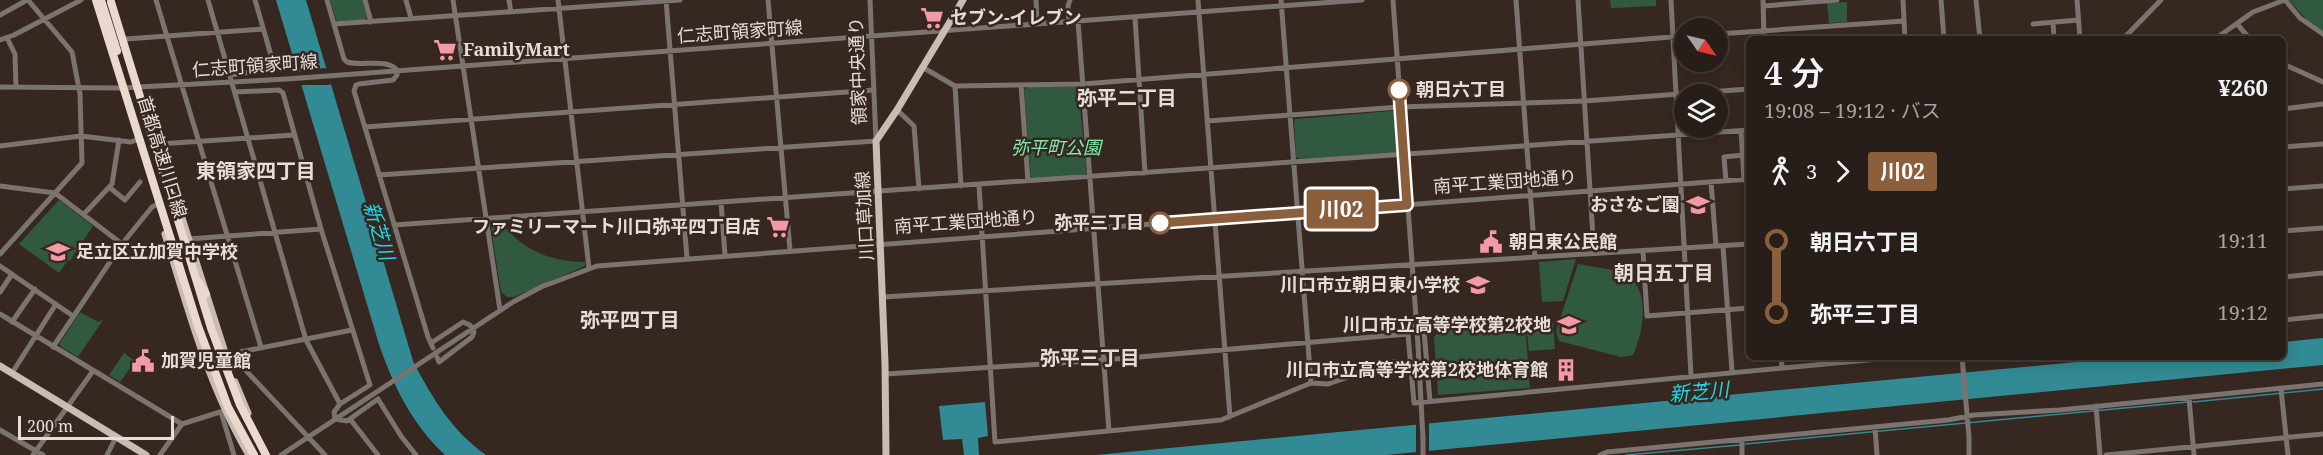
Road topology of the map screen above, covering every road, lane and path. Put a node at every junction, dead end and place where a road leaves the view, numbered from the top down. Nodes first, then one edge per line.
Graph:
1 (28, 0) edge
2 (81, 0) edge
3 (94, 0) edge
4 (101, 0) edge
5 (156, 0) edge
6 (208, 0) edge
7 (255, 0) edge
8 (327, 0) edge
9 (364, 0) edge
10 (406, 0) edge
11 (453, 0) edge
12 (509, 0) edge
13 (558, 0) edge
14 (680, 0) edge
15 (768, 0) edge
16 (870, 0) edge
17 (1036, 0) edge
18 (1070, 0) edge
19 (1198, 0) edge
20 (1362, 0) edge
21 (1393, 0) edge
22 (1516, 0) edge
23 (1578, 0) edge
24 (1671, 0) edge
25 (1837, 0) edge
26 (1903, 0) edge
27 (1941, 0) edge
28 (1976, 0) edge
29 (2077, 0) edge
30 (2169, 0) edge
31 (2285, 0) edge
32 (111, 1) edge
33 (666, 1) edge
34 (959, 1) edge
35 (1799, 1) edge
36 (1817, 1) edge
37 (2161, 1) edge
38 (616, 2) edge
39 (1782, 2) edge
40 (1281, 3) edge
41 (1764, 3) edge
42 (559, 9) junction
43 (511, 12) junction
44 (1199, 12) junction
45 (0, 15) edge
46 (456, 16) junction
47 (1135, 17) junction
48 (411, 18) junction
49 (44, 20) junction
50 (2078, 20) junction
51 (1078, 21) junction
52 (1904, 21) junction
53 (371, 22) junction
54 (1069, 22) junction
55 (2053, 22) junction
56 (334, 24) junction
57 (1037, 24) junction
58 (2033, 24) dead end
59 (2237, 24) junction
60 (263, 29) junction
61 (1764, 30) junction
62 (943, 31) junction
63 (217, 32) junction
64 (1728, 33) edge
65 (2323, 34) edge
66 (167, 36) junction
67 (1764, 36) edge
68 (1905, 36) edge
69 (1944, 36) edge
70 (1980, 36) edge
71 (2055, 36) edge
72 (2079, 36) edge
73 (2126, 36) edge
74 (2220, 36) edge
75 (2247, 36) edge
76 (872, 37) junction
77 (1672, 37) junction
78 (7, 39) junction
79 (126, 39) junction
80 (0, 40) edge
81 (1581, 43) junction
82 (772, 44) junction
83 (1519, 49) junction
84 (671, 52) junction
85 (565, 59) junction
86 (1396, 60) junction
87 (2286, 65) edge
88 (464, 67) junction
89 (922, 67) junction
90 (1287, 68) junction
91 (398, 71) junction
92 (230, 75) junction
93 (1203, 75) junction
94 (1138, 79) junction
95 (232, 83) junction
96 (2323, 83) edge
97 (1083, 84) junction
98 (1675, 84) edge
99 (1021, 85) junction
100 (182, 86) junction
101 (955, 86) junction
102 (0, 87) edge
103 (16, 87) junction
104 (141, 87) junction
105 (79, 88) junction
106 (120, 88) junction
107 (1746, 89) edge
108 (874, 90) junction
109 (1728, 90) edge
110 (235, 92) junction
111 (1674, 94) edge
112 (777, 97) junction
113 (1584, 101) junction
114 (1523, 103) junction
115 (2323, 104) edge
116 (675, 105) junction
117 (1400, 107) junction
118 (2286, 109) edge
119 (897, 110) junction
120 (571, 112) junction
121 (1290, 115) junction
122 (875, 118) junction
123 (471, 120) junction
124 (891, 121) junction
125 (1207, 121) junction
126 (365, 127) junction
127 (1746, 130) edge
128 (1741, 131) junction
129 (1728, 132) edge
130 (294, 135) junction
131 (1674, 135) edge
132 (81, 136) junction
133 (248, 138) junction
134 (1678, 138) edge
135 (119, 140) junction
136 (136, 140) junction
137 (199, 141) junction
138 (876, 141) junction
139 (1587, 141) junction
140 (159, 144) junction
141 (2323, 144) edge
142 (0, 146) edge
143 (1527, 146) junction
144 (781, 147) junction
145 (2286, 147) edge
146 (679, 154) junction
147 (1404, 155) junction
148 (1743, 155) junction
149 (577, 161) junction
150 (1294, 163) junction
151 (478, 168) junction
152 (1211, 168) junction
153 (1145, 173) junction
154 (1746, 173) edge
155 (379, 175) junction
156 (1090, 177) junction
157 (1746, 179) edge
158 (1028, 181) junction
159 (1726, 181) junction
160 (140, 182) dead end
161 (1711, 182) junction
162 (1680, 184) junction
163 (979, 185) junction
164 (0, 186) edge
165 (961, 186) junction
166 (2323, 186) edge
167 (109, 187) junction
168 (919, 189) junction
169 (2286, 189) edge
170 (1590, 191) junction
171 (879, 192) junction
172 (55, 193) junction
173 (1531, 196) junction
174 (785, 198) junction
175 (721, 202) junction
176 (156, 205) junction
177 (683, 205) junction
178 (1407, 205) junction
179 (582, 211) junction
180 (1298, 213) junction
181 (84, 214) junction
182 (485, 219) junction
183 (1214, 219) junction
184 (394, 225) junction
185 (1094, 228) junction
186 (2323, 228) edge
187 (321, 229) junction
188 (2286, 231) edge
189 (276, 233) junction
190 (227, 236) junction
191 (982, 236) junction
192 (180, 238) junction
193 (122, 244) junction
194 (881, 244) junction
195 (1746, 244) edge
196 (1719, 246) junction
197 (1684, 248) junction
198 (790, 250) junction
199 (1643, 250) junction
200 (1594, 253) junction
201 (0, 254) edge
202 (725, 255) junction
203 (1534, 257) junction
204 (687, 258) junction
205 (0, 266) edge
206 (1412, 266) junction
207 (589, 268) junction
208 (1303, 272) junction
209 (2323, 273) edge
210 (12, 274) junction
211 (2286, 277) edge
212 (1218, 278) junction
213 (1098, 284) junction
214 (35, 289) junction
215 (985, 291) junction
216 (0, 292) edge
217 (206, 294) joint
218 (883, 297) junction
219 (185, 300) junction
220 (56, 304) junction
221 (1746, 308) edge
222 (500, 310) junction
223 (1728, 310) junction
224 (1688, 313) junction
225 (0, 314) edge
226 (73, 316) junction
227 (2323, 316) edge
228 (2286, 320) edge
229 (1416, 321) junction
230 (12, 322) junction
231 (472, 328) junction
232 (351, 330) junction
233 (1408, 334) junction
234 (35, 336) junction
235 (306, 340) junction
236 (1308, 342) junction
237 (53, 347) junction
238 (261, 348) junction
239 (1224, 350) junction
240 (438, 359) dead end
241 (1104, 360) junction
242 (1781, 360) edge
243 (1865, 360) edge
244 (1962, 360) edge
245 (1410, 363) junction
246 (990, 367) junction
247 (1782, 367) junction
248 (1, 368) edge
249 (93, 371) junction
250 (1732, 371) junction
251 (12, 373) junction
252 (886, 374) junction
253 (1691, 376) junction
254 (1311, 383) junction
255 (2323, 384) edge
256 (2281, 389) junction
257 (2189, 398) junction
258 (1430, 401) junction
259 (340, 404) junction
260 (2096, 406) junction
261 (67, 407) junction
262 (222, 411) junction
263 (1967, 414) junction
264 (1230, 417) junction
265 (334, 419) junction
266 (350, 419) junction
267 (182, 424) junction
268 (1875, 427) junction
269 (1109, 431) junction
270 (2, 432) edge
271 (2323, 434) edge
272 (116, 437) junction
273 (308, 437) junction
274 (2286, 438) junction
275 (0, 440) edge
276 (1742, 440) junction
277 (2193, 447) junction
278 (35, 453) edge
279 (43, 455) edge
280 (108, 455) edge
281 (146, 455) edge
282 (160, 455) edge
283 (234, 455) edge
284 (249, 455) edge
285 (254, 455) edge
286 (268, 455) edge
287 (281, 455) edge
288 (325, 455) edge
289 (378, 455) edge
290 (416, 455) edge
291 (886, 455) edge
292 (1422, 455) edge
293 (1600, 455) edge
294 (1742, 455) edge
295 (1877, 455) edge
296 (1969, 455) edge
297 (2100, 455) edge
298 (2106, 455) edge
299 (2194, 455) edge
300 (2288, 455) edge

1 - 45 street
1 - 49 street
2 - 49 street
3 - 106 main road
3 - 285 highway, 首都高速川口線, bridge
4 - 192 highway, bridge
5 - 66 street
6 - 63 street
7 - 60 street
8 - 56 street
9 - 53 street
10 - 48 street
11 - 46 street
12 - 43 street
13 - 42 street
14 - 33 street
15 - 82 street
16 - 76 street, 領家中央通り
17 - 57 street
18 - 54 street
19 - 44 street
20 - 40 street, 仁志町領家町線
21 - 86 street
22 - 83 street
23 - 81 street
24 - 77 street
25 - 36 street
26 - 52 street
27 - 69 street
28 - 70 street
29 - 50 street
30 - 37 street
31 - 59 street
31 - 65 street
32 - 79 main road
32 - 192 highway, bridge
32 - 286 highway, 首都高速川口線, bridge
33 - 38 street
33 - 84 street
34 - 62 main road
35 - 36 street
35 - 39 street
37 - 73 street
38 - 42 street
39 - 41 street
40 - 44 street, 仁志町領家町線
40 - 90 street
41 - 61 street
42 - 43 street
42 - 85 street
43 - 46 street
44 - 47 street, 仁志町領家町線
44 - 93 street
46 - 48 street
46 - 88 street
47 - 51 street, 仁志町領家町線
47 - 94 street
48 - 53 street
49 - 78 street
49 - 105 street
50 - 55 street
50 - 72 street
51 - 54 street, 仁志町領家町線
51 - 97 street
52 - 61 street
52 - 68 street
53 - 56 street
54 - 57 street, 仁志町領家町線
55 - 58 street
55 - 71 street
56 - 91 street
57 - 62 street, 仁志町領家町線
59 - 74 street
59 - 75 street
60 - 63 street
60 - 92 street
61 - 64 street
61 - 67 street
62 - 76 street, 仁志町領家町線
62 - 89 main road
63 - 66 street
63 - 92 street
66 - 79 street
66 - 100 street
76 - 82 street, 仁志町領家町線
76 - 108 street, 領家中央通り
77 - 81 street
77 - 98 street
78 - 80 street
78 - 103 street
79 - 104 main road
81 - 83 street
81 - 113 street
82 - 84 street, 仁志町領家町線
82 - 112 street
83 - 86 street
83 - 114 street
84 - 85 street, 仁志町領家町線
84 - 116 street
85 - 88 street, 仁志町領家町線
85 - 120 street
86 - 90 street
86 - 117 street
87 - 96 street
88 - 91 street, 仁志町領家町線
88 - 123 street
89 - 101 street
89 - 119 main road
90 - 93 street
90 - 121 street
91 - 95 street, 仁志町領家町線
91 - 126 street
92 - 95 street
93 - 94 street
93 - 125 street
94 - 97 street
94 - 153 street
95 - 100 street, 仁志町領家町線
95 - 110 street
97 - 99 street
97 - 156 street
99 - 101 street
99 - 158 street
100 - 104 street, 仁志町領家町線
100 - 137 street
101 - 165 street
102 - 103 street, 仁志町領家町線
103 - 105 street, 仁志町領家町線
104 - 106 street, 仁志町領家町線
104 - 140 main road
105 - 106 street, 仁志町領家町線
105 - 132 street
106 - 136 main road
107 - 109 street
108 - 112 street
108 - 122 street, 領家中央通り
110 - 130 street
110 - 133 street
111 - 113 street
112 - 116 street
112 - 144 street
113 - 114 street
113 - 139 street
114 - 117 street
114 - 143 street
115 - 118 street
116 - 120 street
116 - 146 street
117 - 121 street
117 - 147 street
119 - 124 main road
119 - 168 street
120 - 123 street
120 - 149 street
121 - 125 street
121 - 150 street
122 - 124 street
122 - 138 street, 領家中央通り
123 - 126 street
123 - 151 street
124 - 138 main road
125 - 152 street
126 - 155 street
127 - 128 street
128 - 129 street
128 - 148 street
130 - 133 street
130 - 187 street
131 - 139 street
132 - 135 street
132 - 142 street
132 - 172 street
133 - 137 street
133 - 189 street
134 - 162 street
135 - 136 street
135 - 167 street
136 - 176 main road
137 - 140 street
137 - 190 street
138 - 144 street
138 - 171 main road, 川口草加線
139 - 143 street
139 - 170 street
140 - 192 main road
141 - 145 street
143 - 147 street
143 - 173 street
144 - 146 street
144 - 174 street
146 - 149 street
146 - 177 street
147 - 150 street
147 - 178 street
148 - 154 street
148 - 159 street
149 - 151 street
149 - 179 street
150 - 152 street
150 - 180 street
151 - 155 street
151 - 182 street
152 - 153 street
152 - 183 street
153 - 156 street
155 - 184 street
156 - 158 street
156 - 185 street
157 - 159 street, 南平工業団地通り
158 - 163 street
159 - 161 street, 南平工業団地通り
160 - 167 street
161 - 162 street, 南平工業団地通り
161 - 196 street
162 - 170 street, 南平工業団地通り
162 - 197 street
163 - 165 street
163 - 191 street
164 - 172 street
165 - 168 street
166 - 169 street
167 - 181 street
168 - 171 street
170 - 173 street, 南平工業団地通り
170 - 200 street
171 - 174 street
171 - 194 main road, 川口草加線
172 - 181 street
172 - 201 street
173 - 178 street, 南平工業団地通り
173 - 203 street
174 - 175 street
174 - 198 street
175 - 177 street
175 - 202 street
176 - 193 street
176 - 219 main road
177 - 179 street
177 - 204 street
178 - 180 street, 南平工業団地通り
178 - 206 street
179 - 182 street
179 - 207 street
180 - 183 street, 南平工業団地通り
180 - 208 street
181 - 193 street
182 - 184 street
182 - 222 street
183 - 185 street, 南平工業団地通り
183 - 212 street
184 - 231 street
185 - 191 street, 南平工業団地通り
185 - 213 street
186 - 188 street
187 - 189 street
187 - 232 street
189 - 190 street
189 - 235 street
190 - 192 street
190 - 238 street
191 - 194 street, 南平工業団地通り
191 - 215 street
192 - 217 highway
192 - 219 highway
193 - 226 street
194 - 198 street, 南平工業団地通り
194 - 218 main road, 川口草加線
195 - 196 street
196 - 197 street
196 - 223 street
197 - 199 street
197 - 224 street
198 - 202 street, 南平工業団地通り
199 - 200 street
199 - 224 street
200 - 203 street
202 - 204 street, 南平工業団地通り
203 - 206 street
204 - 207 street, 南平工業団地通り
205 - 210 street
206 - 208 street
206 - 229 street
207 - 222 street, 南平工業団地通り
208 - 212 street
208 - 236 street
209 - 211 street
210 - 214 street
210 - 216 street
212 - 213 street
212 - 239 street
213 - 215 street
213 - 241 street
214 - 220 street
214 - 230 street
215 - 218 street
215 - 246 street
217 - 286 main road
218 - 252 main road, 川口草加線
219 - 262 main road
220 - 226 street
220 - 234 street
221 - 223 street
222 - 231 street, 南平工業団地通り
223 - 224 street
223 - 250 street
224 - 253 street
225 - 230 street
226 - 237 street
227 - 228 street
229 - 233 street
229 - 258 street
229 - 292 street, bridge
230 - 234 street
231 - 240 street
231 - 265 street, 南平工業団地通り
232 - 235 street
232 - 259 street
233 - 236 street
233 - 245 street
234 - 237 street
234 - 251 street
235 - 238 street
235 - 259 street
236 - 239 street
236 - 254 street
237 - 249 street
238 - 273 street
239 - 241 street
239 - 264 street
241 - 246 street
241 - 269 street
242 - 247 street
243 - 247 street
244 - 263 street
245 - 254 street
245 - 258 street
246 - 252 street
246 - 269 street
247 - 250 street
248 - 251 main road
249 - 261 street
249 - 267 street
250 - 253 street
251 - 261 main road
252 - 291 main road, 川口草加線
253 - 258 street
254 - 264 street
255 - 256 street
256 - 257 street
256 - 274 street
257 - 260 street
257 - 277 street
259 - 265 street
260 - 263 street
260 - 297 street
261 - 272 main road
261 - 278 street
262 - 267 street
262 - 283 street
262 - 284 main road
263 - 268 street
263 - 296 street
264 - 269 street
265 - 266 street
265 - 273 street
266 - 289 street
266 - 290 street
267 - 282 street
268 - 276 street
268 - 295 street
270 - 275 street
270 - 278 street
271 - 274 street
272 - 280 street
272 - 281 main road
273 - 287 street
273 - 288 street
274 - 277 street
274 - 300 street
276 - 293 street
276 - 294 street
277 - 298 street
277 - 299 street
278 - 279 street

